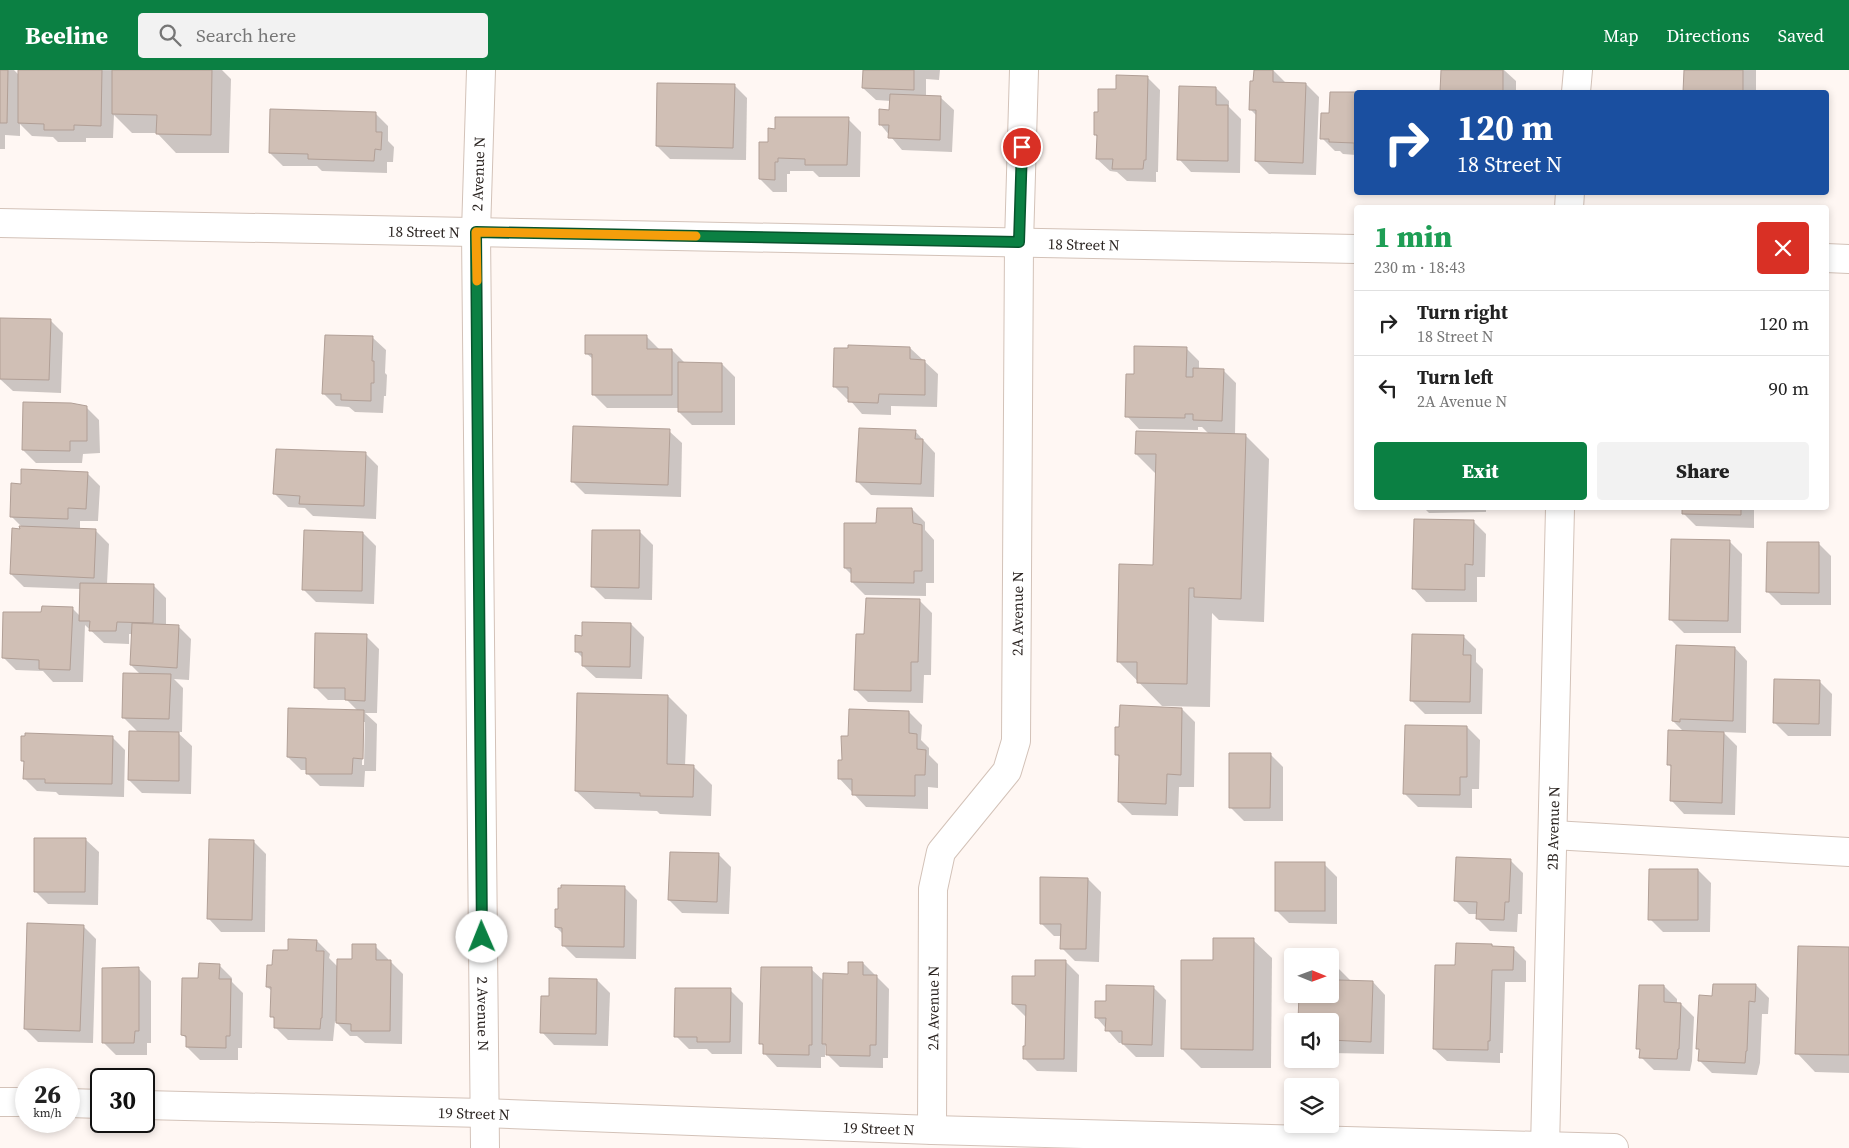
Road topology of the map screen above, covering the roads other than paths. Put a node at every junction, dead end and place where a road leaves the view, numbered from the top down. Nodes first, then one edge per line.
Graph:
1 (481, 70) edge
2 (1024, 70) edge
3 (1578, 70) edge
4 (1576, 90) edge
5 (0, 223) edge
6 (476, 232) junction
7 (1019, 242) junction
8 (1354, 249) edge
9 (1829, 258) edge
10 (1849, 259) edge
11 (1560, 510) edge
12 (1553, 835) junction
13 (1849, 852) edge
14 (0, 1102) edge
15 (15, 1102) edge
16 (155, 1105) edge
17 (483, 1113) junction
18 (932, 1130) junction
19 (1545, 1147) edge
20 (485, 1148) edge
21 (1614, 1148) edge

1 - 6 street, 2 Avenue N
2 - 7 street, 2A Avenue N
3 - 4 street
5 - 6 street, 18 Street N
6 - 7 street, 18 Street N
6 - 17 street, 2 Avenue N
7 - 8 street, 18 Street N
7 - 18 street, 2A Avenue N
9 - 10 street
11 - 12 street, 2B Avenue N
12 - 13 street
12 - 19 street, 2B Avenue N
14 - 15 street
16 - 17 street, 19 Street N
17 - 18 street, 19 Street N
17 - 20 street, 2 Avenue N
18 - 19 street, 19 Street N
19 - 21 street, 19 Street N

